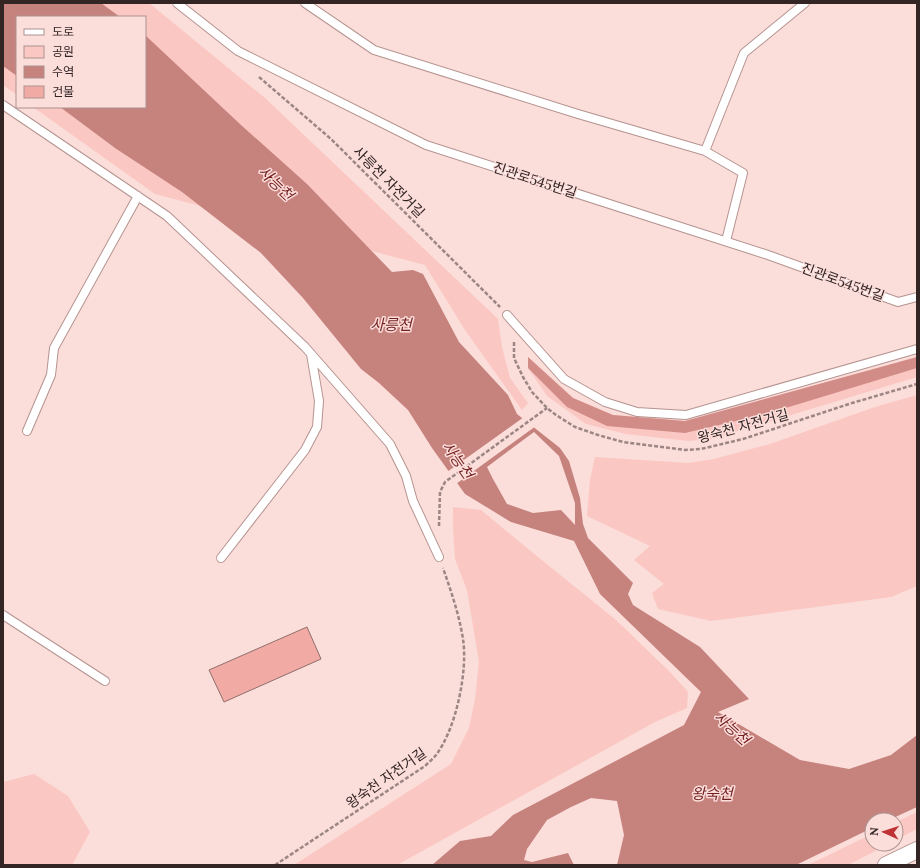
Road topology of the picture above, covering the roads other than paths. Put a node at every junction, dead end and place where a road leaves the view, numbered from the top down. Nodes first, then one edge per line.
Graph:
1 (177, 3) edge
2 (305, 3) edge
3 (805, 3) edge
4 (3, 105) edge
5 (705, 151) junction
6 (138, 196) junction
7 (726, 241) junction
8 (917, 297) edge
9 (508, 315) road end
10 (917, 349) edge
11 (310, 353) junction
12 (28, 430) dead end
13 (221, 558) dead end
14 (439, 558) road end
15 (3, 615) edge
16 (105, 681) dead end
17 (917, 850) edge
18 (886, 865) edge

1 - 7 lane, 진관로545번길
2 - 5 lane
3 - 5 lane
4 - 6 lane
5 - 7 lane
6 - 11 lane
6 - 12 lane
7 - 8 lane, 진관로545번길
9 - 10 lane
11 - 13 lane
11 - 14 lane
15 - 16 lane
17 - 18 street

